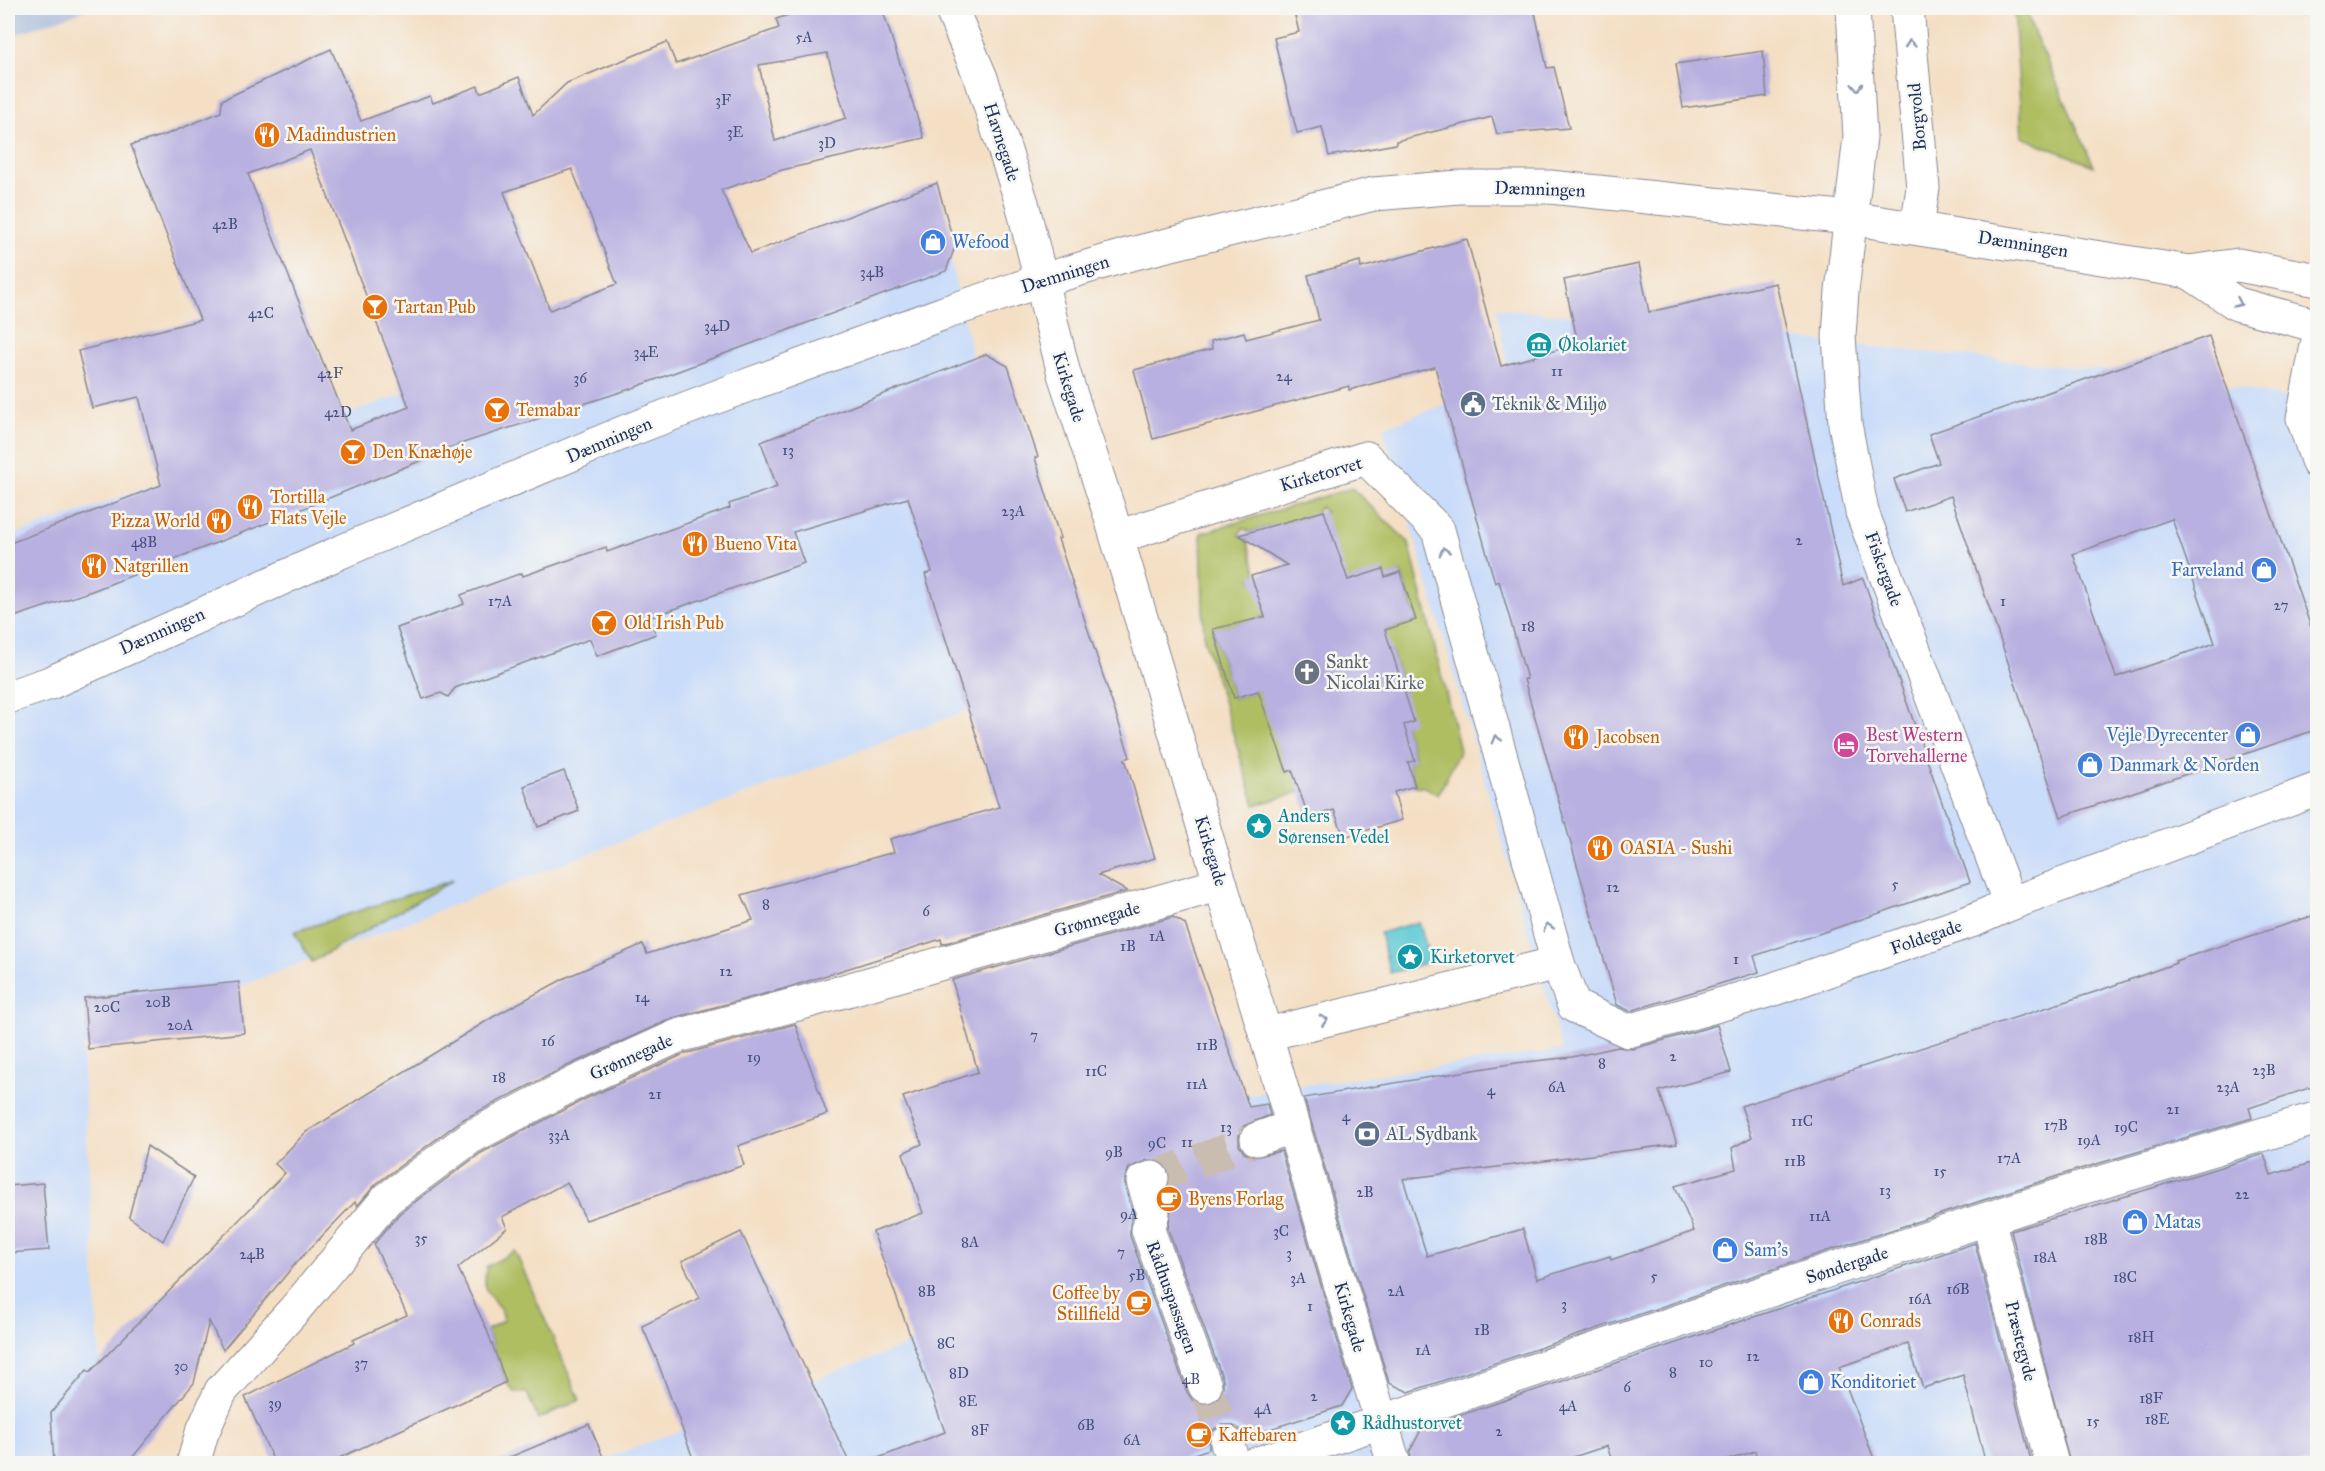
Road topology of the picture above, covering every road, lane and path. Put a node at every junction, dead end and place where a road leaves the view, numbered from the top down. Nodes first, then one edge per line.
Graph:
1 (951, 8) edge
2 (1853, 8) edge
3 (1907, 8) edge
4 (1850, 218) junction
5 (1917, 227) junction
6 (2189, 272) junction
7 (1040, 280) junction
8 (2318, 280) edge
9 (2318, 326) edge
10 (2318, 340) edge
11 (2318, 463) edge
12 (1117, 537) junction
13 (8, 697) edge
14 (2318, 789) edge
15 (1221, 884) junction
16 (2010, 904) junction
17 (1558, 963) junction
18 (1267, 1034) junction
19 (2318, 1118) edge
20 (1294, 1126) junction
21 (1257, 1139) tunnel mouth
22 (1152, 1178) dead end
23 (1988, 1219) junction
24 (1205, 1386) tunnel mouth
25 (1381, 1423) junction
26 (198, 1448) edge
27 (1256, 1464) edge
28 (1394, 1464) edge
29 (2052, 1464) edge

1 - 7 street, Havnegade
2 -> 4 street
5 -> 3 street, Borgvold
4 - 5 street, Dæmningen
4 - 7 street, Dæmningen
4 - 16 street, Fiskergade
5 - 6 street, Dæmningen
6 - 8 street, Dæmningen
6 -> 9 street, Dæmningen
7 - 12 street, Kirkegade
7 - 13 street, Dæmningen
10 - 11 street
12 - 15 street, Kirkegade
17 -> 12 street, Kirketorvet
14 - 16 street, Foldegade
15 - 18 street, Kirkegade
15 - 26 street, Grønnegade
16 - 17 street, Foldegade
18 -> 17 street
18 - 20 street, Kirkegade
19 - 23 street, Søndergade
20 - 21 street
20 - 25 street, Kirkegade
22 - 24 street, Rådhuspassagen
23 - 25 street, Søndergade
23 - 29 street, Præstegyde
25 - 27 street, Søndergade
25 - 28 street

